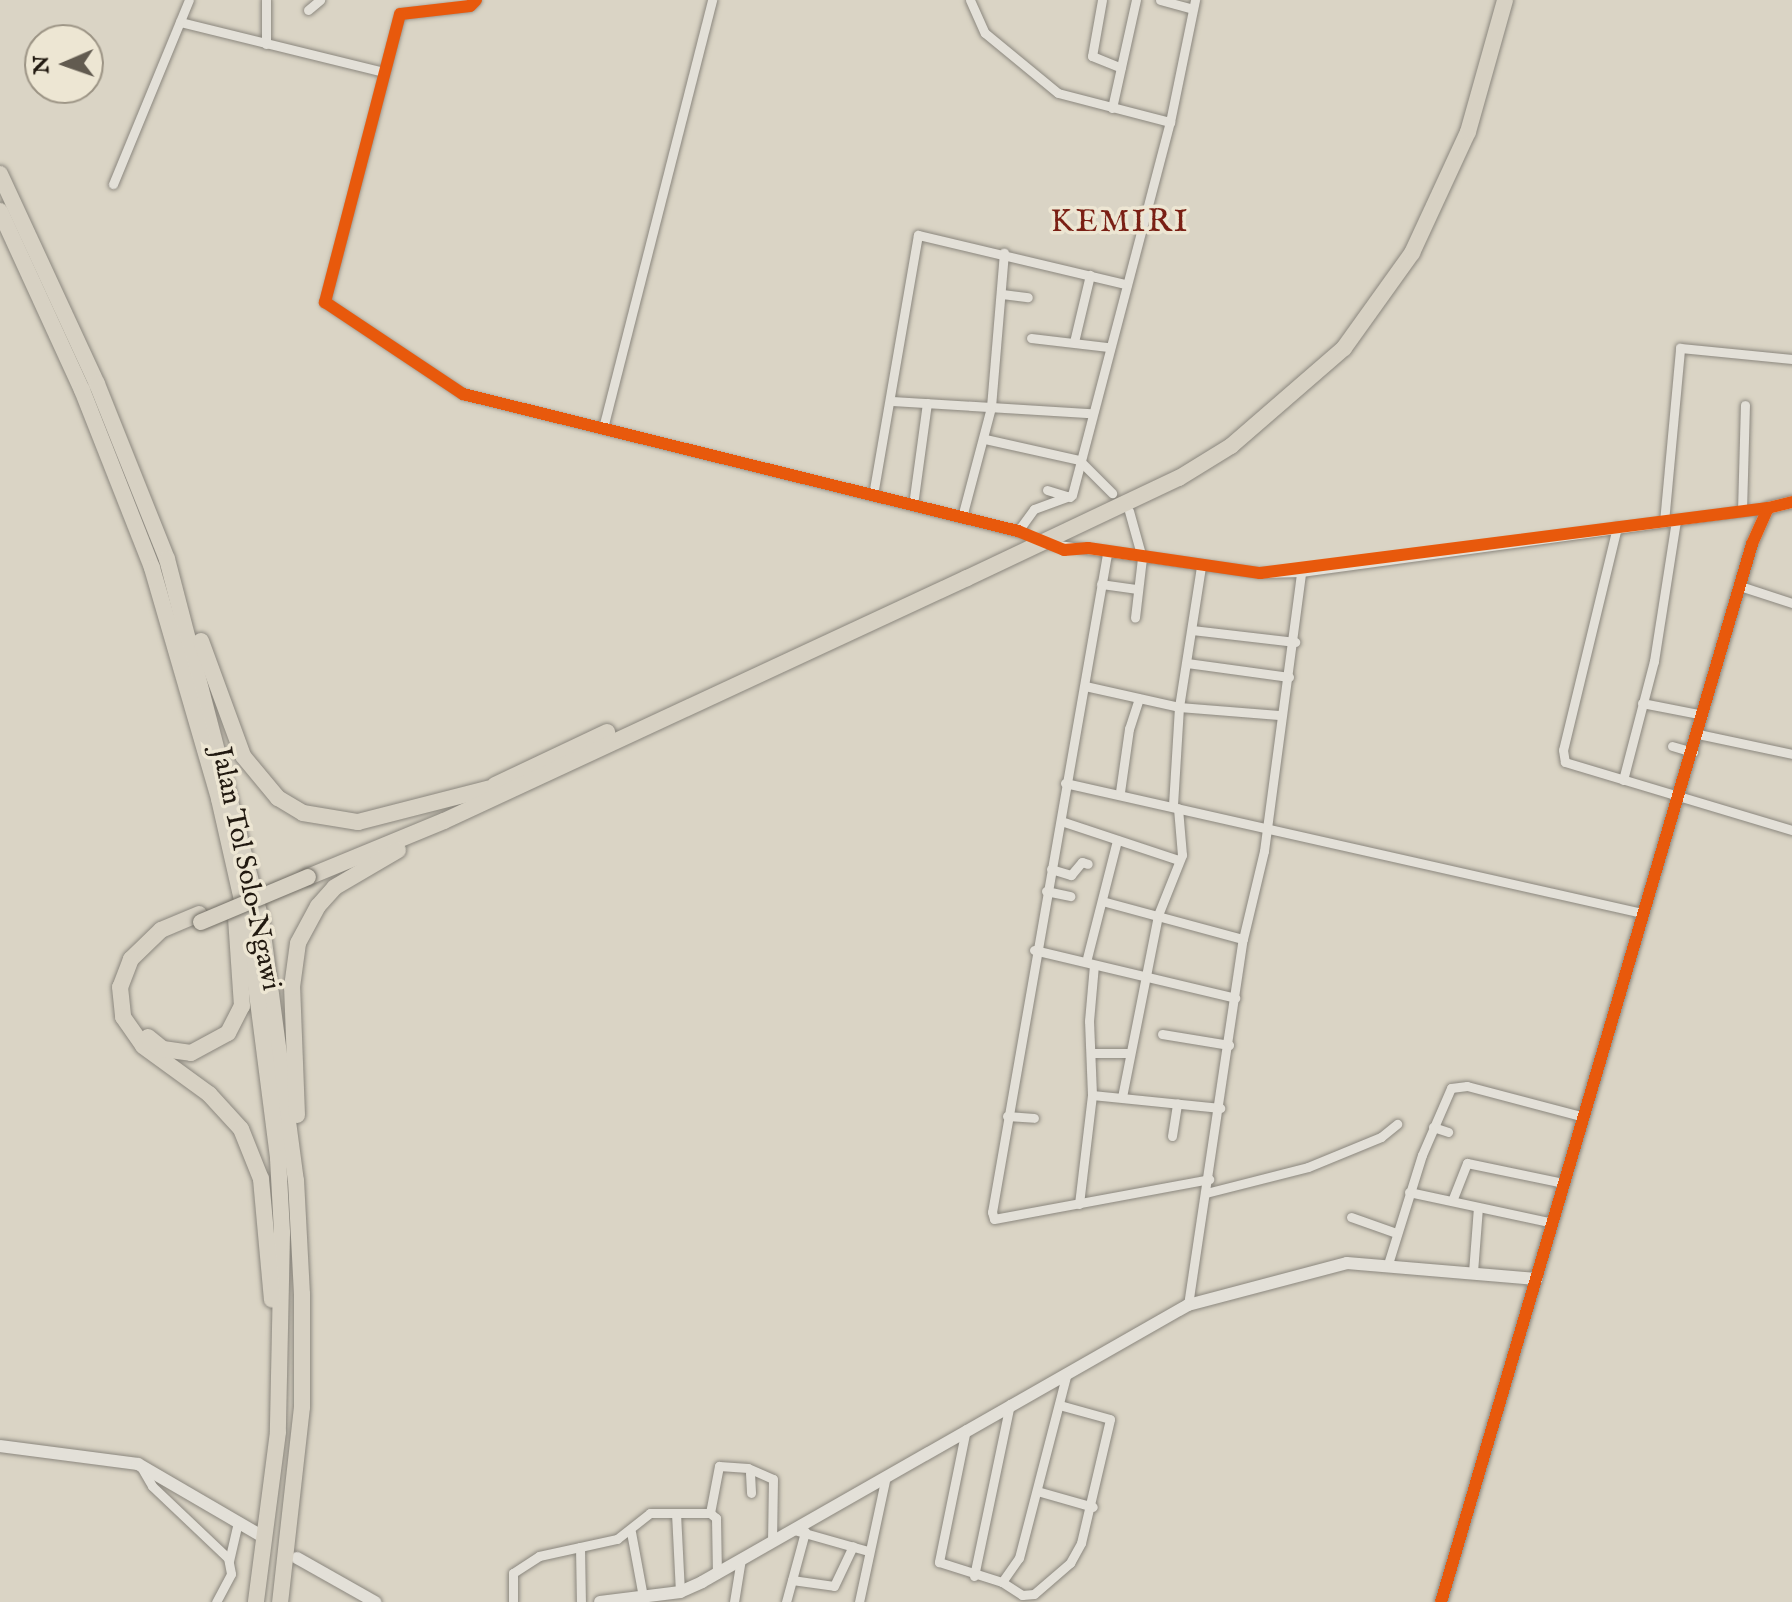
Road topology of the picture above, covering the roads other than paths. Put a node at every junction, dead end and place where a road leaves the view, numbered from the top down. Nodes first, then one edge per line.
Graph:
1 (189, 0) edge
2 (266, 0) edge
3 (320, 0) edge
4 (476, 0) edge
5 (712, 0) edge
6 (970, 0) edge
7 (1102, 0) edge
8 (1136, 0) edge
9 (1160, 0) edge
10 (1496, 0) edge
11 (1505, 0) edge
12 (444, 3) edge
13 (1194, 4) edge
14 (308, 10) dead end
15 (187, 24) junction
16 (266, 44) junction
17 (1121, 68) junction
18 (383, 72) junction
19 (1112, 108) junction
20 (1170, 122) junction
21 (0, 174) edge
22 (113, 184) dead end
23 (0, 211) edge
24 (1004, 253) junction
25 (1090, 275) junction
26 (1125, 284) junction
27 (1002, 294) junction
28 (1028, 297) dead end
29 (1031, 338) dead end
30 (1074, 342) junction
31 (1108, 347) junction
32 (1792, 359) edge
33 (892, 401) junction
34 (927, 403) junction
35 (1745, 405) dead end
36 (991, 407) junction
37 (1091, 413) junction
38 (603, 428) junction
39 (985, 439) junction
40 (1079, 460) junction
41 (1047, 490) dead end
42 (1792, 490) edge
43 (1112, 493) dead end
44 (873, 495) junction
45 (1070, 497) junction
46 (1792, 502) edge
47 (913, 505) junction
48 (1768, 508) junction
49 (1129, 511) dead end
50 (1742, 511) junction
51 (962, 517) junction
52 (1676, 520) junction
53 (1664, 522) junction
54 (1617, 527) junction
55 (1051, 544) dead end
56 (1107, 554) junction
57 (1142, 558) junction
58 (167, 559) junction
59 (1201, 566) junction
60 (1301, 572) junction
61 (1101, 584) junction
62 (1740, 586) junction
63 (1137, 589) junction
64 (1792, 603) edge
65 (1135, 618) dead end
66 (1192, 630) junction
67 (1295, 642) junction
68 (1187, 663) junction
69 (1289, 677) junction
70 (1085, 686) junction
71 (1139, 699) junction
72 (1642, 703) junction
73 (1179, 707) junction
74 (1279, 715) junction
75 (1703, 715) junction
76 (1698, 734) junction
77 (1672, 746) dead end
78 (1693, 752) junction
79 (1792, 754) edge
80 (1623, 780) junction
81 (1065, 783) junction
82 (490, 788) junction
83 (1120, 792) junction
84 (1679, 796) junction
85 (219, 799) junction
86 (1176, 806) junction
87 (444, 821) junction
88 (1061, 821) junction
89 (1267, 829) junction
90 (1792, 830) edge
91 (1117, 840) junction
92 (1178, 860) junction
93 (1088, 864) dead end
94 (1051, 869) junction
95 (306, 873) junction
96 (1046, 891) junction
97 (1070, 896) dead end
98 (1102, 901) junction
99 (1642, 913) junction
100 (1158, 915) junction
101 (200, 918) junction
102 (1243, 939) junction
103 (1034, 950) junction
104 (1090, 964) junction
105 (1143, 976) junction
106 (1235, 998) junction
107 (1162, 1034) dead end
108 (1229, 1045) junction
109 (1091, 1053) junction
110 (1129, 1053) junction
111 (1092, 1095) junction
112 (1122, 1097) junction
113 (1177, 1103) junction
114 (1220, 1108) junction
115 (1007, 1116) junction
116 (1584, 1117) junction
117 (1034, 1118) dead end
118 (1397, 1124) dead end
119 (1433, 1127) junction
120 (1448, 1132) dead end
121 (1172, 1136) dead end
122 (296, 1180) junction
123 (1564, 1183) junction
124 (1207, 1186) junction
125 (1409, 1192) junction
126 (1452, 1201) junction
127 (1079, 1204) junction
128 (1478, 1207) junction
129 (1351, 1217) dead end
130 (1553, 1223) junction
131 (1396, 1233) junction
132 (1388, 1264) junction
133 (1473, 1272) junction
134 (1536, 1279) junction
135 (1188, 1305) junction
136 (1068, 1370) junction
137 (280, 1389) junction
138 (1010, 1404) junction
139 (1059, 1405) junction
140 (966, 1429) junction
141 (0, 1446) edge
142 (140, 1465) junction
143 (750, 1473) junction
144 (886, 1476) junction
145 (183, 1489) junction
146 (1037, 1491) junction
147 (751, 1493) dead end
148 (175, 1505) junction
149 (1093, 1507) junction
150 (676, 1513) junction
151 (710, 1513) junction
152 (238, 1523) junction
153 (799, 1531) junction
154 (631, 1532) junction
155 (260, 1535) dead end
156 (772, 1542) junction
157 (853, 1546) junction
158 (580, 1547) junction
159 (868, 1551) junction
160 (297, 1558) dead end
161 (741, 1559) junction
162 (229, 1561) junction
163 (717, 1574) junction
164 (974, 1576) junction
165 (792, 1580) junction
166 (1002, 1582) junction
167 (680, 1592) junction
168 (644, 1599) edge
169 (216, 1602) edge
170 (256, 1602) edge
171 (280, 1602) edge
172 (375, 1602) edge
173 (513, 1602) edge
174 (581, 1602) edge
175 (600, 1602) edge
176 (734, 1602) edge
177 (786, 1602) edge
178 (859, 1602) edge
179 (1441, 1602) edge

1 - 15 street
2 - 16 street
3 - 14 street
4 - 12 street
5 - 38 street
6 - 19 street
7 - 17 street
8 - 17 street
9 - 13 street
10 - 82 highway
11 - 87 highway
12 - 18 street
13 - 20 street
15 - 16 street
15 - 22 street
16 - 18 street
17 - 19 street
18 - 38 street
19 - 20 street
20 - 26 street
21 - 58 highway, Jalan Tol Solo–Ngawi
23 - 85 highway, Jalan Tol Solo–Ngawi
24 - 25 street
24 - 27 street
24 - 33 street
25 - 26 street
25 - 30 street
26 - 31 street
27 - 28 street
27 - 36 street
29 - 30 street
30 - 31 street
31 - 37 street
32 - 53 street
33 - 34 street
33 - 44 street
34 - 36 street
34 - 47 street
35 - 50 street
36 - 37 street
36 - 39 street
37 - 40 street
38 - 44 street
39 - 40 street
39 - 51 street
40 - 43 street
40 - 45 street
41 - 45 street
42 - 46 street
44 - 47 street
45 - 51 street
46 - 48 street
47 - 51 street
48 - 50 street
48 - 62 street
49 - 57 street
50 - 52 street
52 - 53 street
52 - 72 street
53 - 54 street
54 - 60 street
54 - 80 street
55 - 56 street
56 - 57 street
56 - 61 street
57 - 59 street
57 - 63 street
58 - 82 highway
58 - 122 highway, Jalan Tol Solo–Ngawi
59 - 60 street
59 - 66 street
60 - 67 street
61 - 63 street
61 - 70 street
62 - 64 street
62 - 75 street
63 - 65 street
66 - 67 street
66 - 68 street
67 - 69 street
68 - 69 street
68 - 73 street
69 - 74 street
70 - 71 street
70 - 81 street
71 - 73 street
71 - 83 street
72 - 75 street
72 - 80 street
73 - 74 street
73 - 86 street
74 - 89 street
75 - 76 street
76 - 78 street
76 - 79 street
77 - 78 street
78 - 84 street
80 - 84 street
81 - 83 street
81 - 88 street
82 - 95 highway
83 - 86 street
84 - 90 street
84 - 99 street
85 - 101 highway
85 - 137 highway, Jalan Tol Solo–Ngawi
86 - 89 street
86 - 92 street
87 - 95 highway
87 - 122 highway
88 - 91 street
88 - 94 street
89 - 99 street
89 - 102 street
91 - 92 street
91 - 98 street
92 - 100 street
93 - 94 street
94 - 96 street
95 - 101 highway, bridge
96 - 97 street
96 - 103 street
98 - 100 street
98 - 104 street
99 - 116 street
100 - 102 street
100 - 105 street
101 - 137 highway
102 - 106 street
103 - 104 street
103 - 115 street
104 - 105 street
104 - 109 street
105 - 106 street
105 - 110 street
106 - 108 street
107 - 108 street
108 - 114 street
109 - 110 street
109 - 111 street
110 - 112 street
111 - 112 street
111 - 127 street
112 - 113 street
113 - 114 street
113 - 121 street
114 - 124 street
115 - 117 street
115 - 127 street
116 - 119 street
116 - 123 street
118 - 124 street
119 - 120 street
119 - 125 street
122 - 171 highway, Jalan Tol Solo–Ngawi
123 - 126 street
123 - 130 street
124 - 127 street
124 - 135 street
125 - 126 street
125 - 131 street
126 - 128 street
128 - 130 street
128 - 133 street
129 - 131 street
130 - 134 street
131 - 132 street
132 - 133 street
132 - 135 street
133 - 134 street
134 - 179 street
135 - 136 street
136 - 138 street
136 - 139 street
137 - 170 highway, Jalan Tol Solo–Ngawi
138 - 140 street
138 - 164 street
139 - 146 street
139 - 149 street
140 - 144 street
140 - 164 street
141 - 142 street
142 - 145 street
142 - 148 street
143 - 147 street
143 - 151 street
143 - 156 street
144 - 153 street
144 - 159 street
145 - 148 street
145 - 152 street
146 - 149 street
146 - 166 street
148 - 162 street
149 - 166 street
150 - 151 street
150 - 154 street
150 - 167 street
151 - 163 street
152 - 155 street
152 - 162 street
153 - 156 street
153 - 157 street
153 - 165 street
154 - 158 street
154 - 168 street
156 - 161 street
157 - 159 street
157 - 165 street
158 - 173 street
158 - 174 street
159 - 178 street
160 - 172 street
161 - 163 street
161 - 176 street
162 - 169 street
163 - 167 street
164 - 166 street
165 - 177 street
167 - 168 street
168 - 175 street

